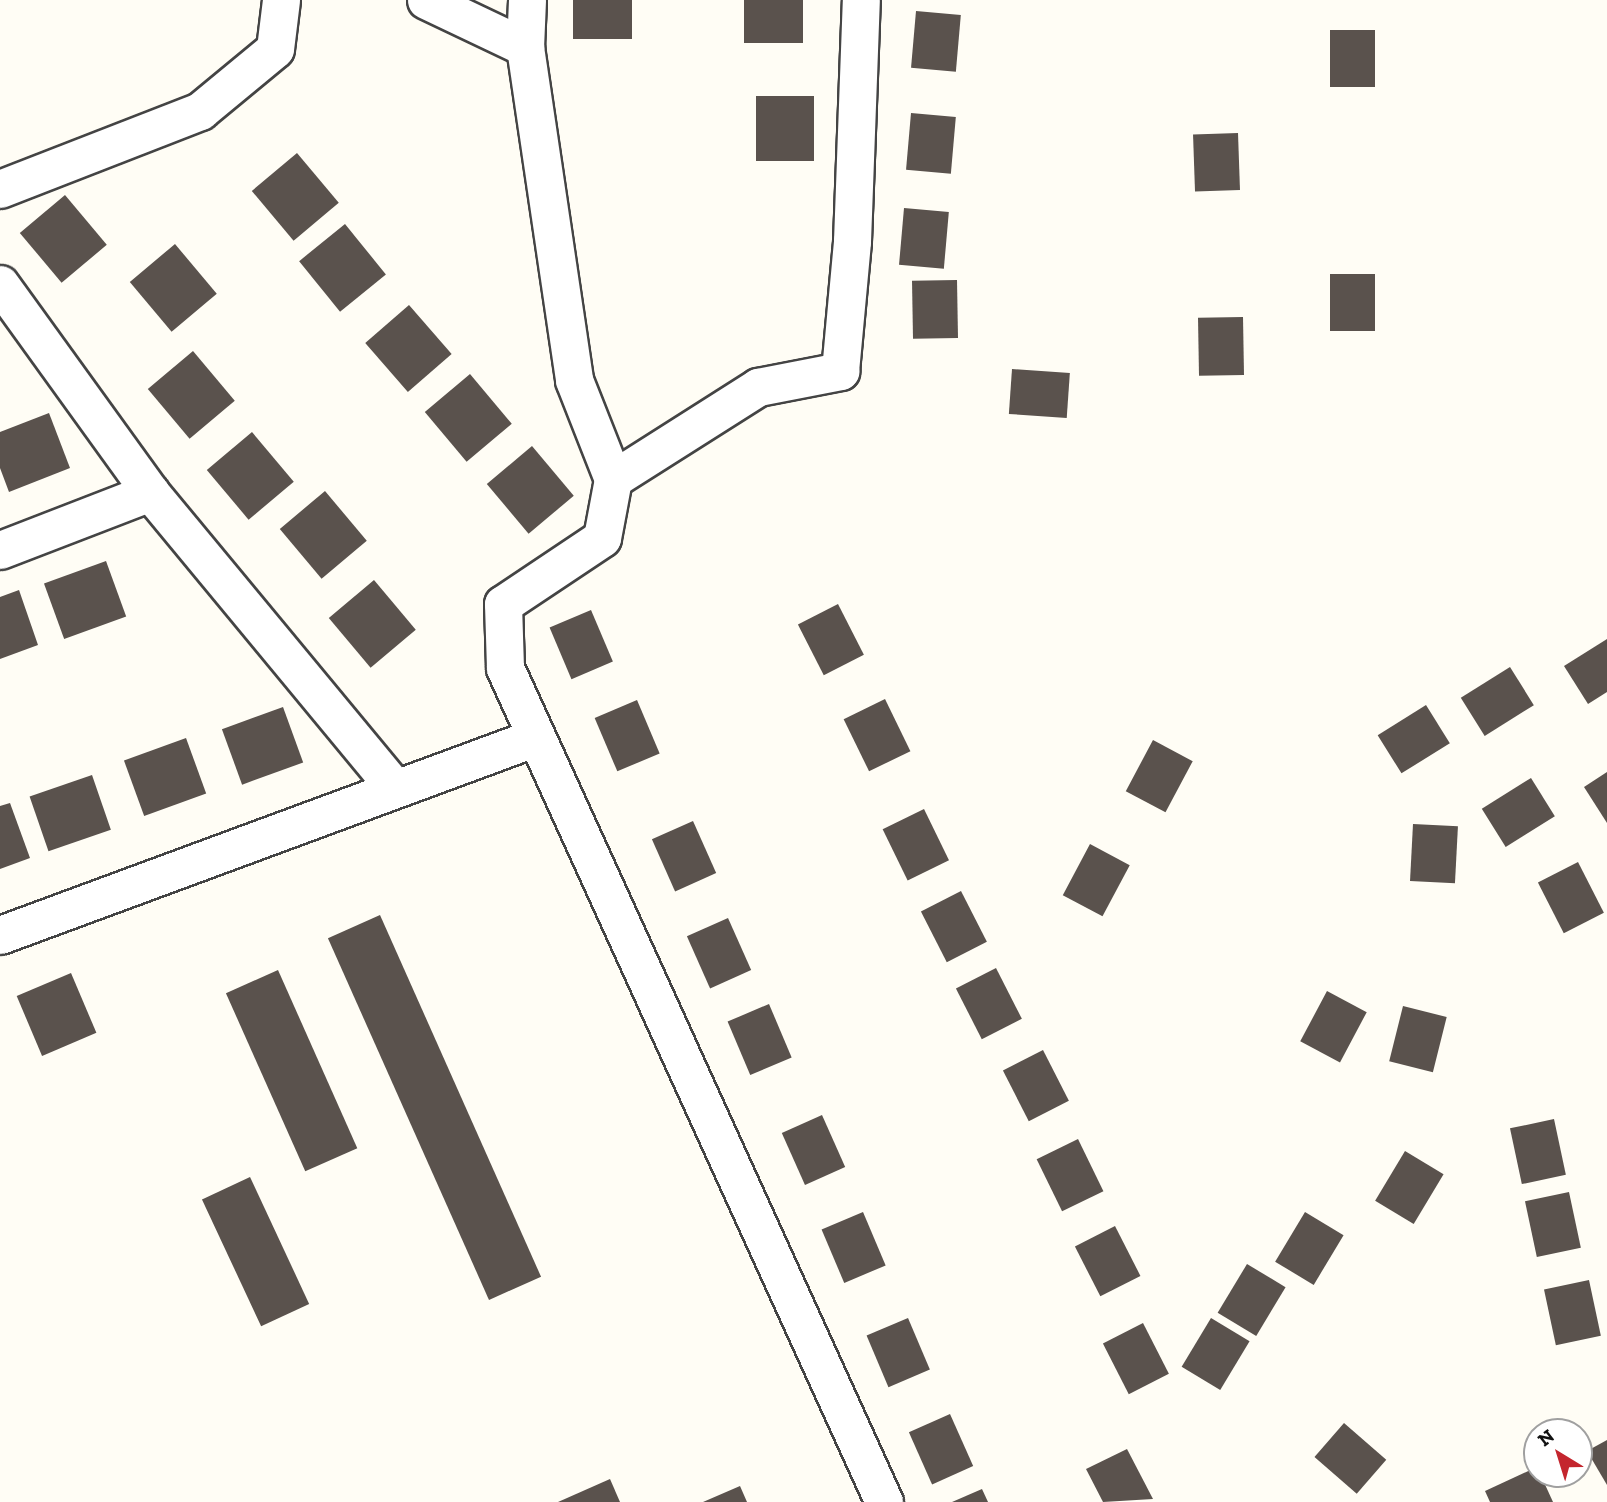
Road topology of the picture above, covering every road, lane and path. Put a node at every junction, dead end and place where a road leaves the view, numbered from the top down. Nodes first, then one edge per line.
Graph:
1 (281, 0) edge
2 (426, 0) edge
3 (527, 0) edge
4 (861, 0) edge
5 (525, 47) junction
6 (0, 189) edge
7 (0, 284) edge
8 (613, 479) junction
9 (150, 492) junction
10 (0, 550) edge
11 (536, 737) junction
12 (395, 788) junction
13 (0, 935) edge
14 (884, 1502) edge

1 - 6 street
2 - 5 street
3 - 5 street
4 - 8 street
5 - 8 street
7 - 9 street
8 - 11 street
9 - 10 street
9 - 12 street
11 - 12 street
11 - 14 street
12 - 13 street

